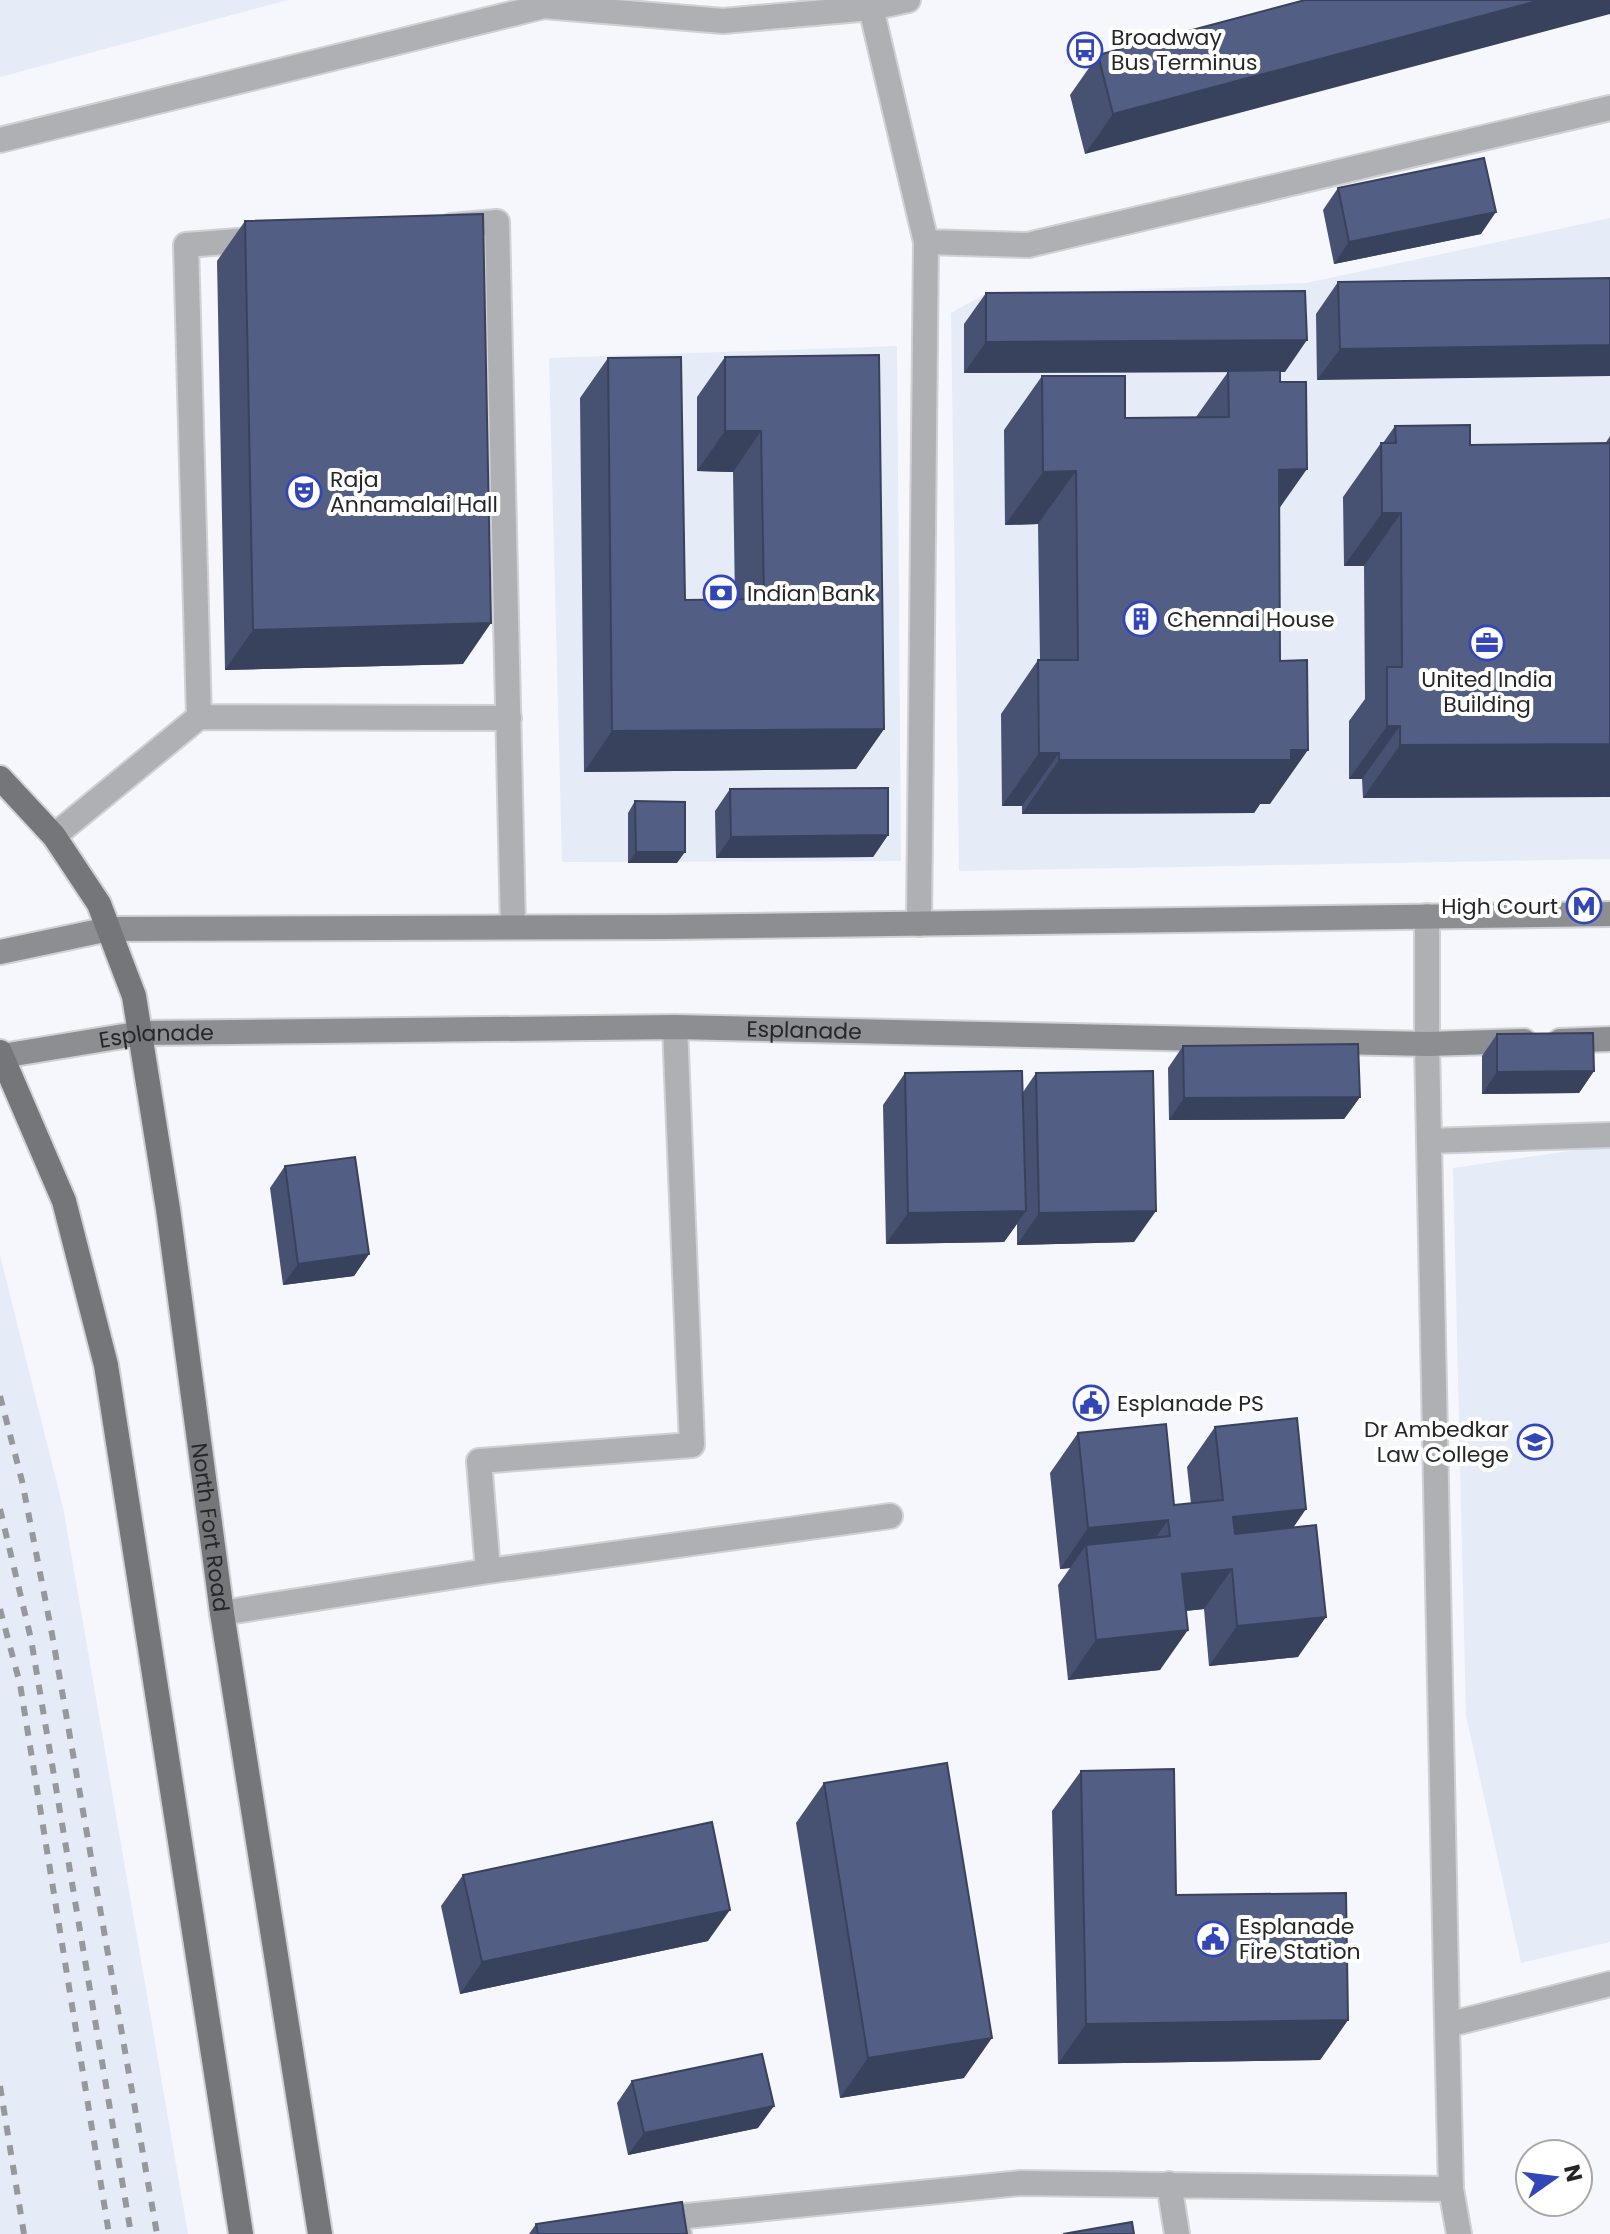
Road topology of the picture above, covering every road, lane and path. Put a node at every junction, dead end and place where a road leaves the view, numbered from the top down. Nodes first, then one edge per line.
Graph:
1 (908, 0) edge
2 (871, 8) junction
3 (1610, 108) edge
4 (0, 140) edge
5 (435, 227) edge
6 (279, 238) edge
7 (926, 242) junction
8 (199, 717) junction
9 (509, 718) junction
10 (0, 778) edge
11 (54, 836) junction
12 (1610, 914) edge
13 (1427, 916) junction
14 (919, 924) junction
15 (513, 926) junction
16 (109, 929) junction
17 (0, 952) edge
18 (675, 1027) junction
19 (142, 1033) junction
20 (1610, 1039) edge
21 (1427, 1044) junction
22 (1, 1054) edge
23 (1610, 1135) edge
24 (1429, 1141) junction
25 (890, 1516) dead end
26 (488, 1571) junction
27 (222, 1613) junction
28 (1610, 1984) edge
29 (1447, 2025) junction
30 (1169, 2184) junction
31 (1451, 2189) junction
32 (649, 2223) edge
33 (677, 2226) edge
34 (241, 2234) edge
35 (320, 2234) edge
36 (1177, 2234) edge
37 (1459, 2234) edge

1 - 2 street
2 - 4 street
2 - 7 street
3 - 7 street
5 - 9 street
6 - 8 street
7 - 14 street
8 - 9 street
8 - 11 street
9 - 15 street
10 - 11 main road, North Fort Road
11 - 16 main road, North Fort Road
12 - 13 main road
13 - 14 main road
13 - 21 street
14 - 15 main road
15 - 16 main road
16 - 17 main road
16 - 19 main road, North Fort Road
18 - 19 main road, Esplanade
18 - 21 main road, Esplanade
18 - 26 street
19 - 22 main road, Esplanade
19 - 27 main road, North Fort Road
20 - 21 main road, Esplanade
21 - 24 street
22 - 34 main road
23 - 24 street
24 - 29 street
25 - 26 street
26 - 27 street
27 - 35 main road, North Fort Road
28 - 29 street
29 - 31 street
30 - 31 street
30 - 33 street
30 - 36 street
31 - 37 street
32 - 33 street

